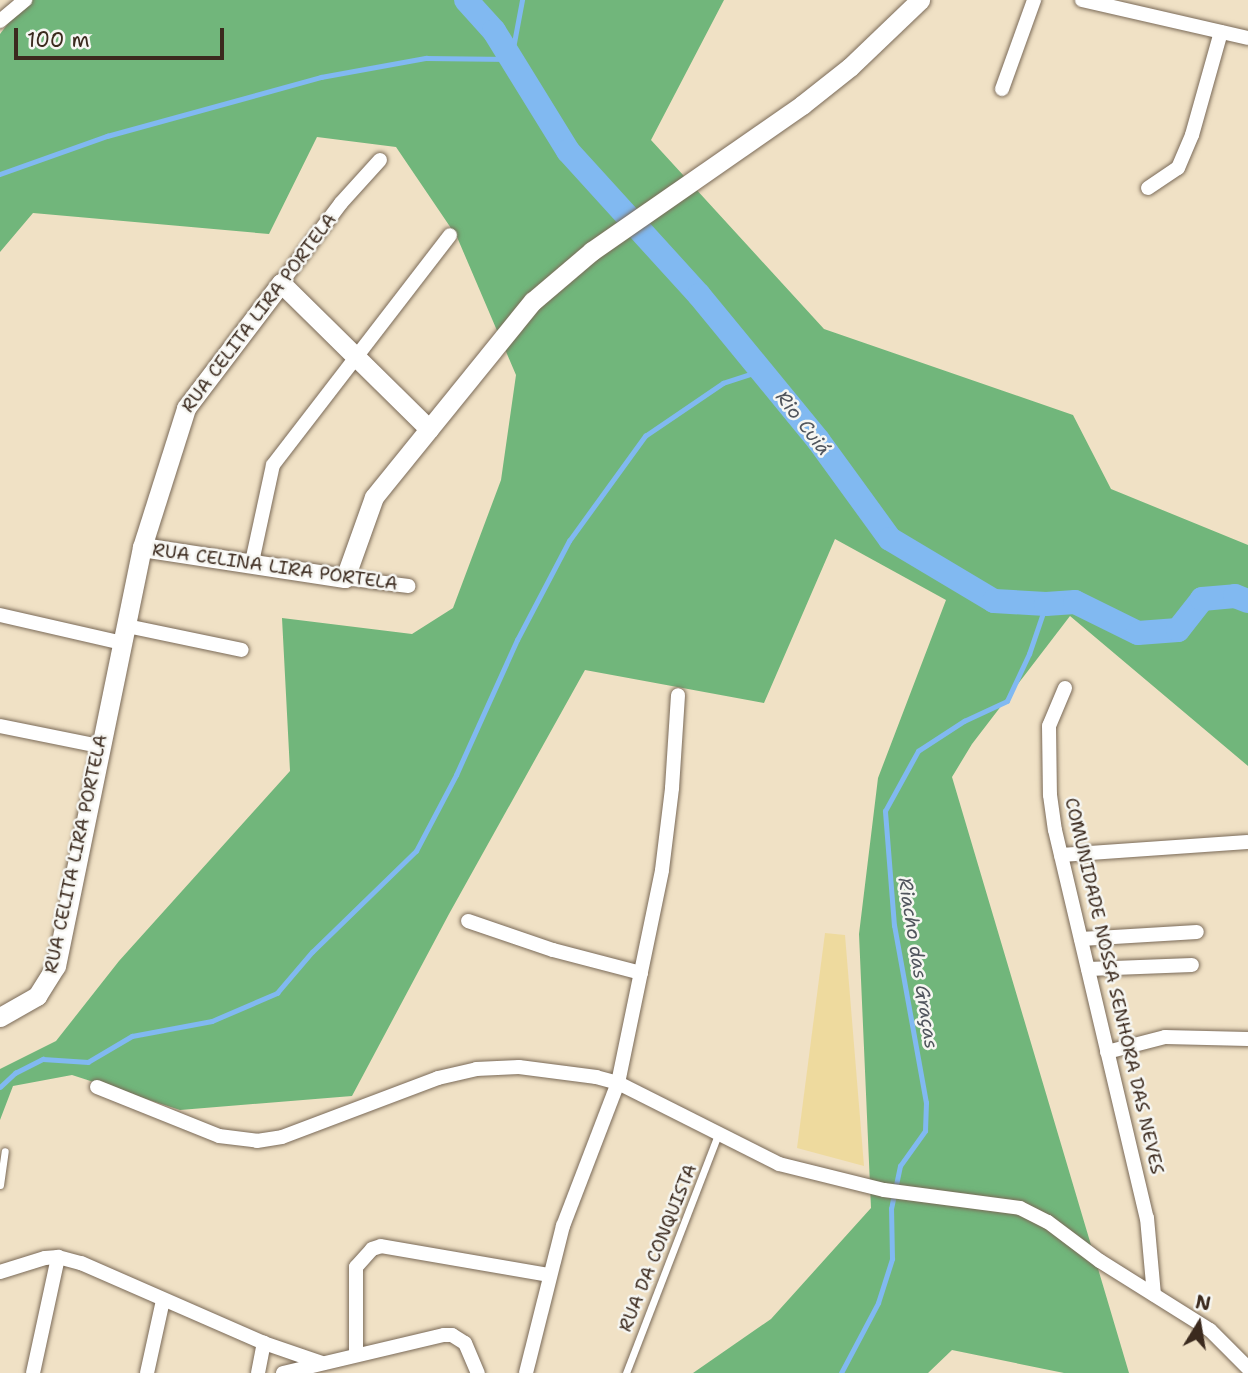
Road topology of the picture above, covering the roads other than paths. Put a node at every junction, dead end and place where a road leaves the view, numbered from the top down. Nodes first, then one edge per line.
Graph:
1 (25, 0) edge
2 (920, 0) edge
3 (1034, 0) edge
4 (1082, 0) edge
5 (0, 20) edge
6 (1222, 32) junction
7 (1248, 38) edge
8 (1002, 89) dead end
9 (380, 160) dead end
10 (1148, 188) dead end
11 (450, 235) dead end
12 (281, 283) junction
13 (356, 358) junction
14 (425, 433) junction
15 (150, 548) junction
16 (252, 562) junction
17 (345, 578) junction
18 (408, 586) dead end
19 (0, 615) edge
20 (125, 635) junction
21 (242, 650) dead end
22 (1065, 688) dead end
23 (678, 695) dead end
24 (0, 726) edge
25 (99, 746) junction
26 (1248, 842) edge
27 (1061, 855) junction
28 (468, 921) dead end
29 (1196, 932) dead end
30 (1081, 939) junction
31 (1192, 965) dead end
32 (1088, 969) junction
33 (641, 973) junction
34 (0, 1017) edge
35 (1248, 1039) edge
36 (1107, 1052) junction
37 (618, 1083) junction
38 (97, 1087) dead end
39 (718, 1135) junction
40 (5, 1151) dead end
41 (0, 1185) edge
42 (58, 1257) junction
43 (0, 1272) edge
44 (549, 1275) junction
45 (1154, 1295) junction
46 (163, 1300) junction
47 (264, 1343) junction
48 (356, 1356) junction
49 (322, 1363) junction
50 (1248, 1368) edge
51 (33, 1373) edge
52 (147, 1373) edge
53 (258, 1373) edge
54 (284, 1373) edge
55 (478, 1373) edge
56 (526, 1373) edge
57 (626, 1373) edge

1 - 5 street
2 - 14 main road
3 - 8 street
4 - 6 street
6 - 7 street
6 - 10 street
9 - 12 street, RUA CELITA LIRA PORTELA
11 - 13 street
12 - 13 main road
12 - 15 main road, RUA CELITA LIRA PORTELA
13 - 14 main road
13 - 16 street
14 - 17 main road
15 - 16 main road, RUA CELINA LIRA PORTELA
15 - 20 main road, RUA CELITA LIRA PORTELA
16 - 17 main road, RUA CELINA LIRA PORTELA
17 - 18 street, RUA CELINA LIRA PORTELA
19 - 20 street
20 - 21 street
20 - 25 main road, RUA CELITA LIRA PORTELA
22 - 27 street, COMUNIDADE NOSSA SENHORA DAS NEVES
23 - 33 street
24 - 25 street
25 - 34 main road, RUA CELITA LIRA PORTELA
26 - 27 street
27 - 30 street, COMUNIDADE NOSSA SENHORA DAS NEVES
28 - 33 street
29 - 30 street
30 - 32 street, COMUNIDADE NOSSA SENHORA DAS NEVES
31 - 32 street
32 - 36 street, COMUNIDADE NOSSA SENHORA DAS NEVES
33 - 37 street
35 - 36 street
36 - 45 street, COMUNIDADE NOSSA SENHORA DAS NEVES
37 - 38 street
37 - 39 street
37 - 44 street
39 - 45 street
39 - 57 lane, RUA DA CONQUISTA
40 - 41 lane
42 - 43 street
42 - 46 street
42 - 51 street
44 - 48 street
44 - 56 street
45 - 50 street
46 - 47 street
46 - 52 street
47 - 49 street
47 - 53 street
48 - 49 street
48 - 55 street
49 - 54 street

